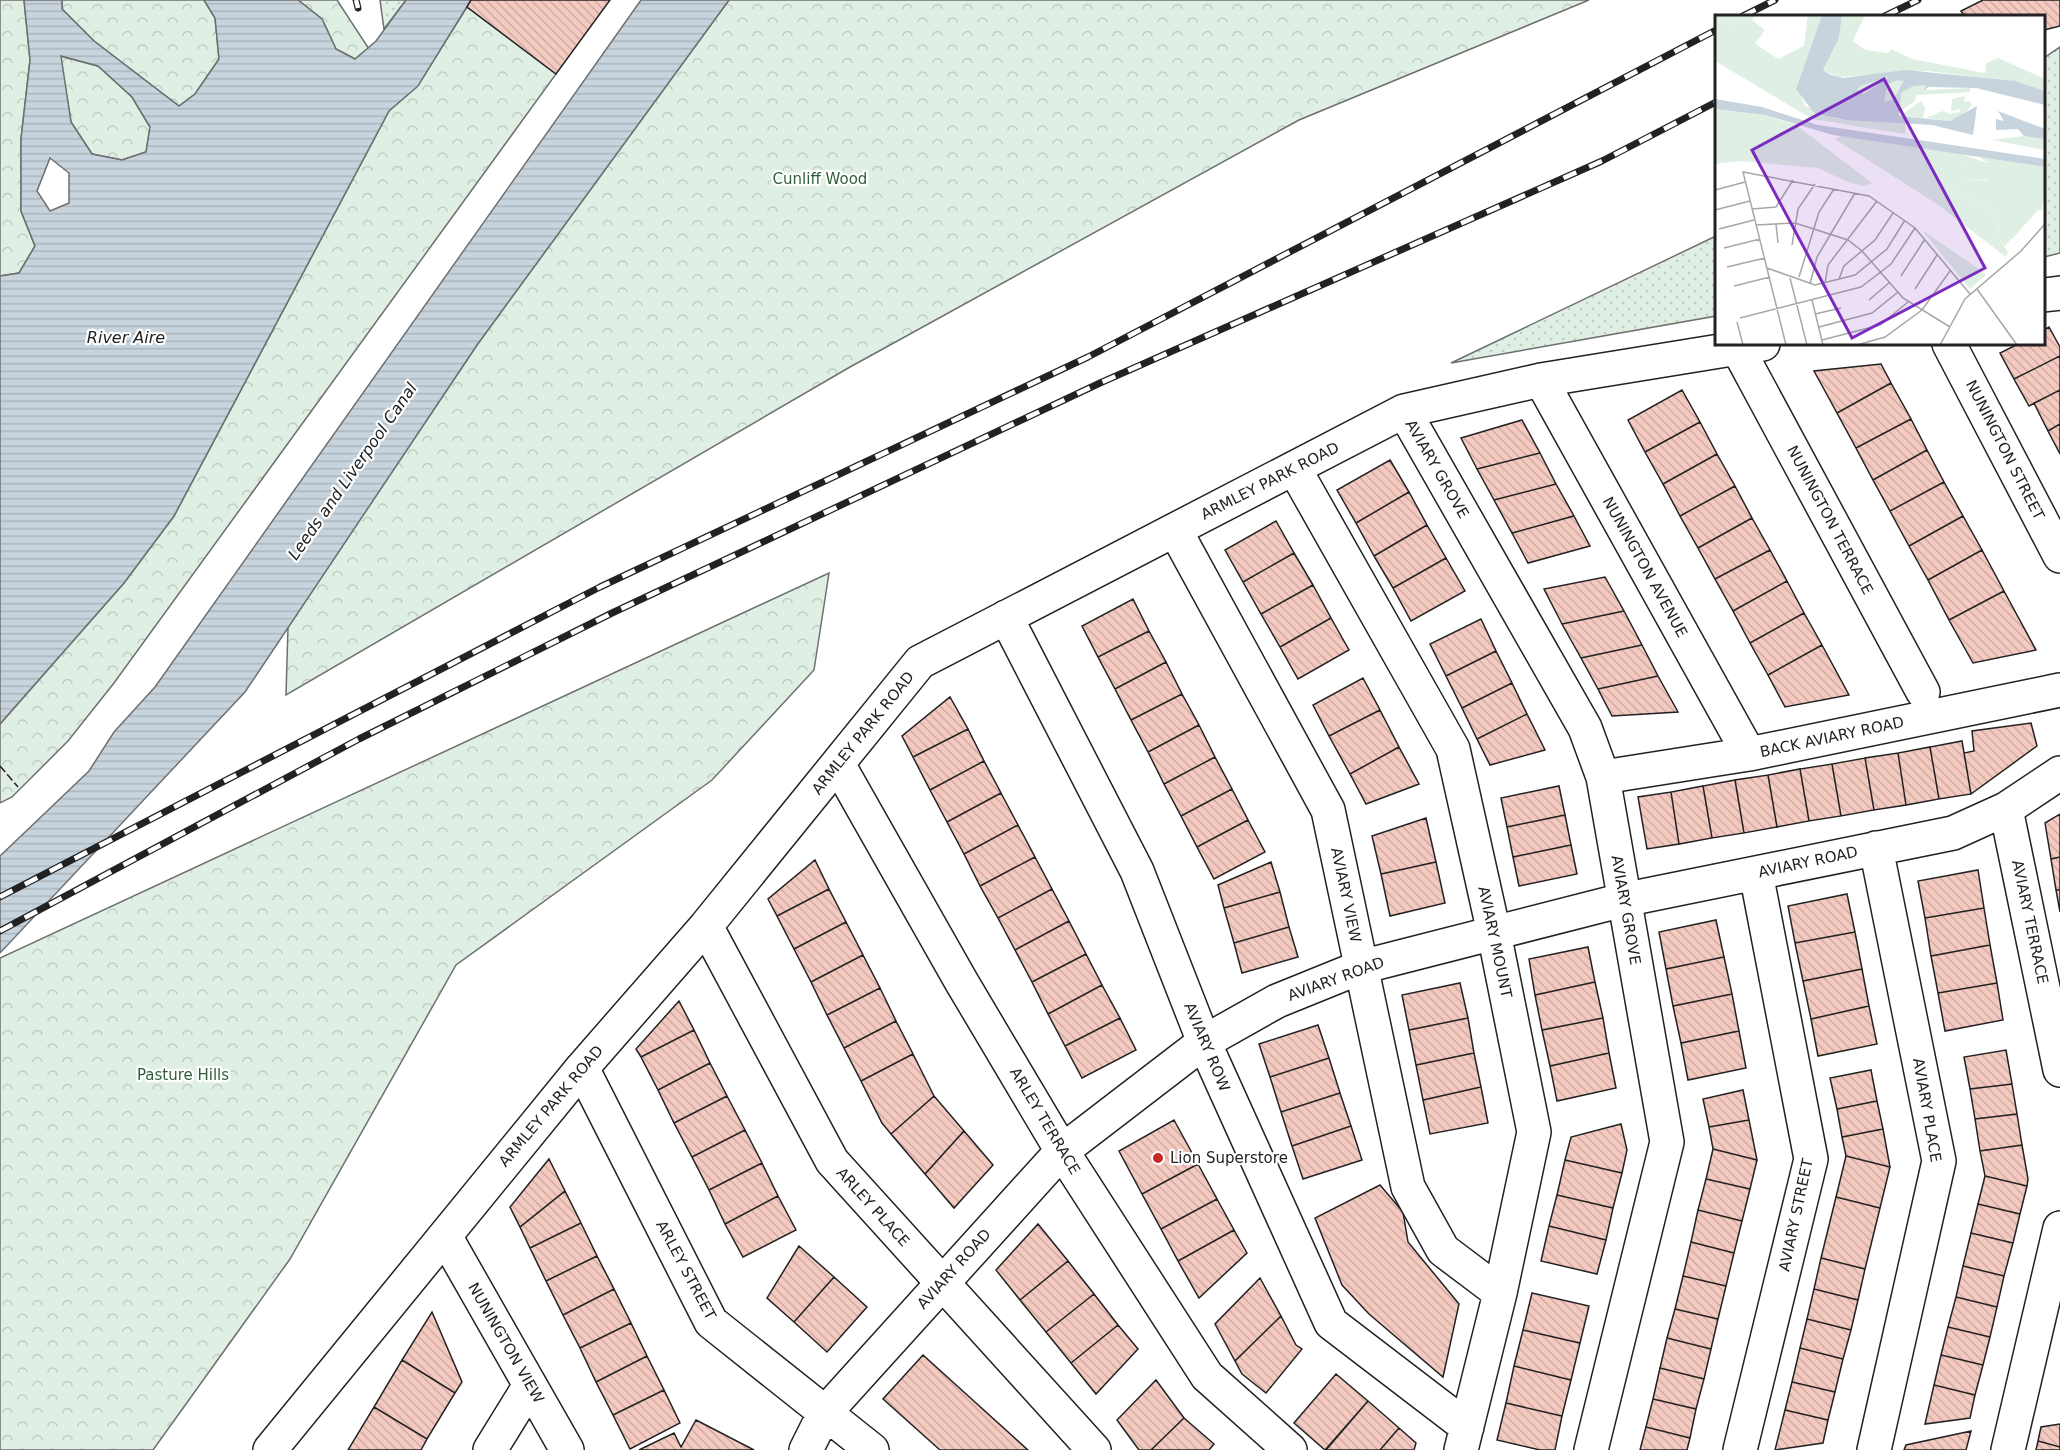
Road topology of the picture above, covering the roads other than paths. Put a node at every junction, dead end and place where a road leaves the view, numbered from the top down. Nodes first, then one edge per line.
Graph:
1 (2060, 293) edge
2 (2045, 295) edge
3 (1950, 345) edge
4 (1751, 346) edge
5 (1541, 380) junction
6 (1404, 411) junction
7 (1294, 468) junction
8 (1175, 530) junction
9 (2060, 556) edge
10 (1006, 616) junction
11 (2060, 690) edge
12 (1923, 692) dead end
13 (1749, 754) junction
14 (838, 764) junction
15 (2060, 773) edge
16 (1603, 777) junction
17 (2006, 809) junction
18 (1876, 848) junction
19 (1756, 873) junction
20 (1623, 900) junction
21 (706, 926) junction
22 (1494, 933) junction
23 (1362, 967) junction
24 (1204, 1042) junction
25 (582, 1068) junction
26 (2060, 1070) edge
27 (1062, 1151) junction
28 (2060, 1228) edge
29 (445, 1236) junction
30 (941, 1282) junction
31 (1500, 1293) junction
32 (530, 1385) junction
33 (824, 1414) junction
34 (1464, 1439) edge
35 (1875, 1445) edge
36 (270, 1450) edge
37 (490, 1450) edge
38 (567, 1450) edge
39 (806, 1450) edge
40 (872, 1450) edge
41 (1094, 1450) edge
42 (1290, 1450) edge
43 (1592, 1450) edge
44 (1740, 1450) edge
45 (2008, 1450) edge

1 - 2 street
3 - 9 street, NUNINGTON STREET
4 - 5 street, ARMLEY PARK ROAD
4 - 12 street, NUNINGTON TERRACE
5 - 6 street, ARMLEY PARK ROAD
5 - 13 street, NUNINGTON AVENUE
6 - 7 street, ARMLEY PARK ROAD
6 - 16 street, AVIARY GROVE
7 - 8 street, ARMLEY PARK ROAD
7 - 22 street, AVIARY MOUNT
8 - 10 street, ARMLEY PARK ROAD
8 - 23 street, AVIARY VIEW
10 - 14 street, ARMLEY PARK ROAD
10 - 24 street, AVIARY ROW
11 - 13 street, BACK AVIARY ROAD
13 - 16 street, BACK AVIARY ROAD
14 - 21 street, ARMLEY PARK ROAD
14 - 27 street, ARLEY TERRACE
15 - 17 street, AVIARY ROAD
16 - 20 street, AVIARY GROVE
17 - 18 street, AVIARY ROAD
17 - 26 street, AVIARY TERRACE
18 - 19 street, AVIARY ROAD
18 - 35 street, AVIARY PLACE
19 - 20 street, AVIARY ROAD
19 - 44 street, AVIARY STREET
20 - 22 street, AVIARY ROAD
20 - 43 street, AVIARY GROVE
21 - 25 street, ARMLEY PARK ROAD
21 - 30 street, ARLEY PLACE
22 - 23 street, AVIARY ROAD
22 - 31 street, AVIARY MOUNT
23 - 24 street, AVIARY ROAD
23 - 31 street, AVIARY VIEW
24 - 27 street, AVIARY ROAD
24 - 34 street, AVIARY ROW
25 - 29 street, ARMLEY PARK ROAD
25 - 33 street, ARLEY STREET
27 - 30 street, AVIARY ROAD
27 - 42 street, ARLEY TERRACE
28 - 45 street
29 - 32 street, NUNINGTON VIEW
29 - 36 street, ARMLEY PARK ROAD
30 - 33 street, AVIARY ROAD
30 - 41 street, ARLEY PLACE
31 - 34 street, AVIARY MOUNT
32 - 37 street
32 - 38 street, NUNINGTON VIEW
33 - 39 street, AVIARY ROAD
33 - 40 street, ARLEY STREET

